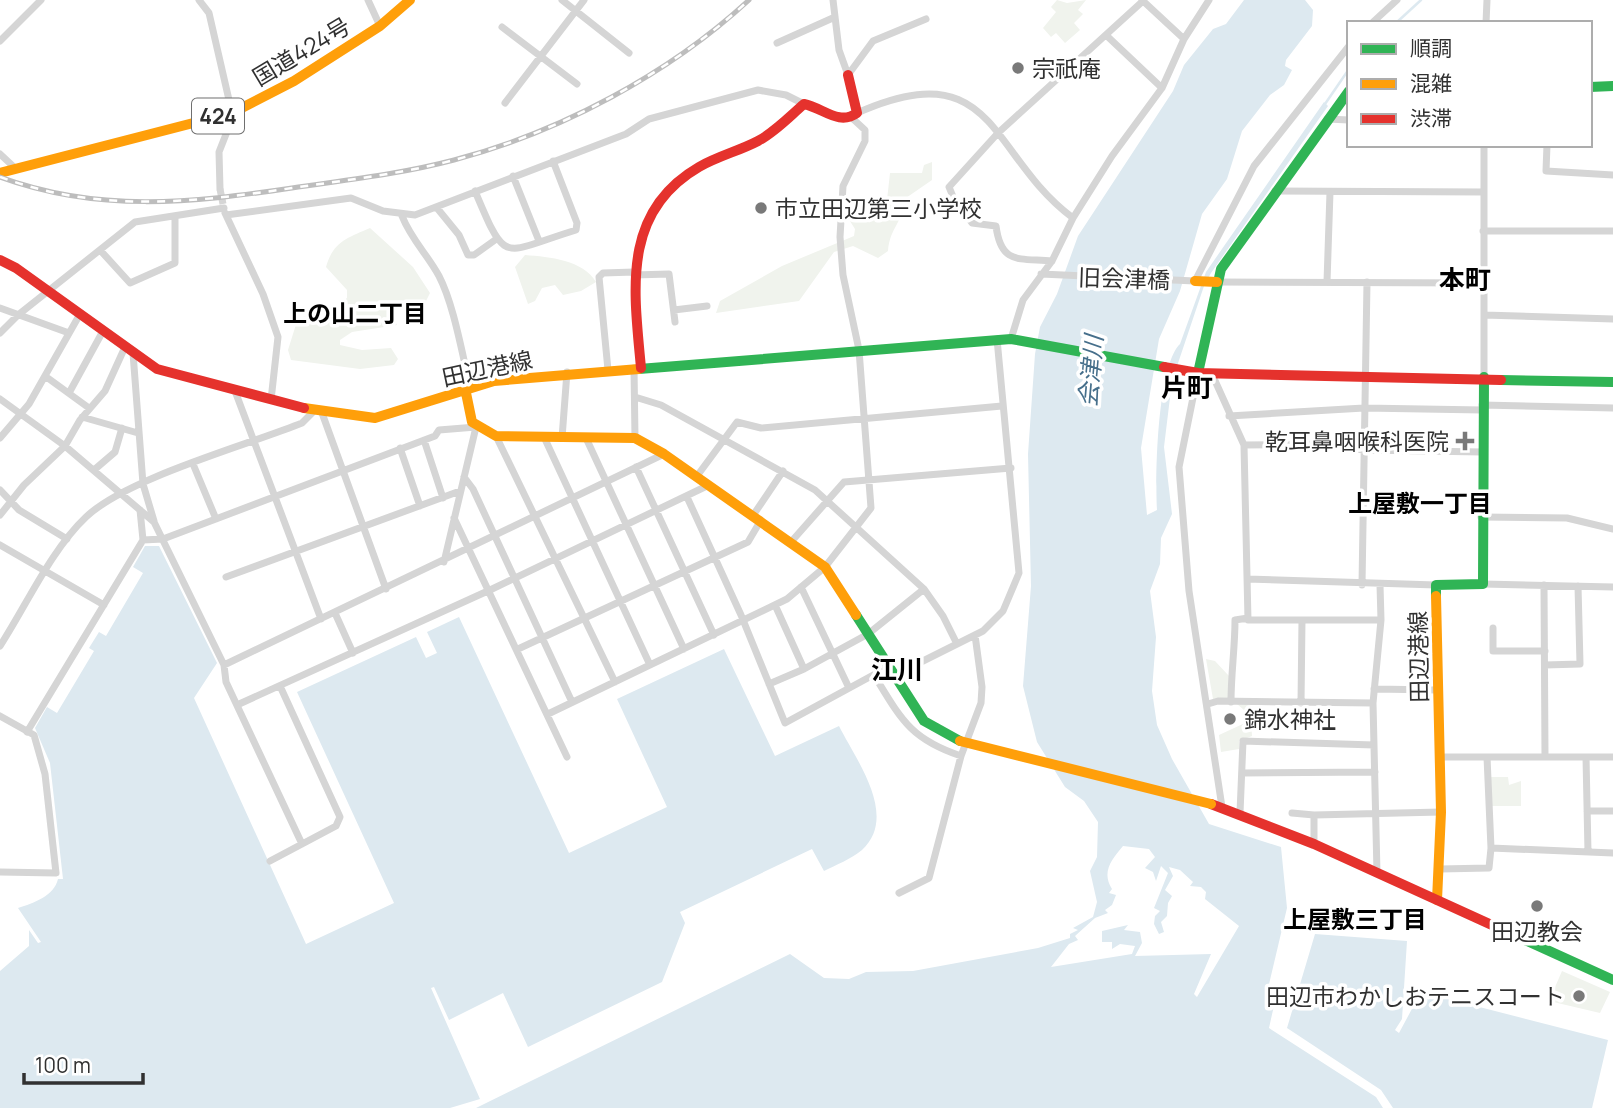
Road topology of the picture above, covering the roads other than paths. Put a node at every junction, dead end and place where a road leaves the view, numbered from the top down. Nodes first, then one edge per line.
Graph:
1 (41, 0) edge
2 (199, 0) edge
3 (368, 0) edge
4 (410, 0) edge
5 (562, 0) edge
6 (584, 0) edge
7 (833, 0) edge
8 (1143, 0) edge
9 (1209, 0) edge
10 (1397, 0) edge
11 (1487, 0) edge
12 (576, 11) junction
13 (835, 17) junction
14 (926, 19) dead end
15 (1374, 21) edge
16 (1486, 21) edge
17 (380, 26) junction
18 (502, 27) dead end
19 (1107, 36) junction
20 (1184, 38) junction
21 (0, 41) edge
22 (777, 43) dead end
23 (1347, 49) edge
24 (629, 53) dead end
25 (541, 56) junction
26 (848, 75) junction
27 (577, 84) dead end
28 (1613, 86) edge
29 (1592, 87) edge
30 (1162, 88) junction
31 (1347, 94) edge
32 (505, 103) dead end
33 (804, 104) junction
34 (232, 113) junction
35 (854, 115) junction
36 (1327, 120) junction
37 (1347, 120) edge
38 (998, 133) junction
39 (1484, 147) edge
40 (1547, 147) edge
41 (0, 154) edge
42 (553, 161) junction
43 (15, 168) junction
44 (0, 173) edge
45 (1613, 175) edge
46 (513, 176) junction
47 (220, 189) tunnel mouth
48 (475, 191) junction
49 (1275, 191) junction
50 (1330, 192) junction
51 (1483, 192) junction
52 (436, 208) junction
53 (224, 209) junction
54 (175, 216) junction
55 (402, 216) junction
56 (1073, 218) junction
57 (1483, 231) junction
58 (1613, 231) edge
59 (495, 240) junction
60 (539, 242) junction
61 (100, 250) junction
62 (0, 260) edge
63 (1052, 261) junction
64 (634, 273) junction
65 (1041, 274) junction
66 (1195, 281) junction
67 (1217, 282) junction
68 (1327, 282) junction
69 (1367, 282) junction
70 (1483, 283) junction
71 (49, 291) junction
72 (707, 306) dead end
73 (0, 308) edge
74 (674, 310) junction
75 (79, 314) junction
76 (18, 315) junction
77 (1484, 315) junction
78 (1613, 319) edge
79 (675, 322) dead end
80 (103, 331) junction
81 (0, 333) edge
82 (69, 333) junction
83 (1011, 339) junction
84 (997, 340) junction
85 (129, 349) junction
86 (859, 350) junction
87 (638, 368) junction
88 (608, 370) junction
89 (567, 372) junction
90 (1194, 372) junction
91 (1212, 374) junction
92 (1365, 375) junction
93 (45, 376) junction
94 (1484, 377) junction
95 (1613, 382) edge
96 (468, 387) junction
97 (235, 391) junction
98 (69, 393) junction
99 (635, 397) junction
100 (0, 399) edge
101 (271, 400) junction
102 (1002, 406) junction
103 (1482, 407) junction
104 (89, 408) junction
105 (1364, 408) junction
106 (1613, 408) edge
107 (318, 412) junction
108 (21, 414) junction
109 (82, 416) junction
110 (1229, 416) junction
111 (865, 419) junction
112 (476, 427) junction
113 (122, 428) junction
114 (138, 433) junction
115 (496, 436) junction
116 (0, 438) edge
117 (544, 438) junction
118 (562, 438) junction
119 (586, 438) junction
120 (635, 438) junction
121 (424, 440) junction
122 (724, 440) junction
123 (255, 442) junction
124 (1244, 445) junction
125 (65, 446) junction
126 (400, 448) junction
127 (1363, 450) junction
128 (1482, 452) junction
129 (664, 454) junction
130 (193, 464) junction
131 (636, 467) junction
132 (1011, 468) junction
133 (94, 470) junction
134 (342, 470) junction
135 (783, 471) junction
136 (696, 476) junction
137 (464, 477) junction
138 (870, 479) junction
139 (605, 481) junction
140 (143, 484) junction
141 (709, 485) junction
142 (0, 491) edge
143 (460, 491) junction
144 (121, 494) junction
145 (687, 497) junction
146 (443, 498) junction
147 (571, 498) junction
148 (275, 499) junction
149 (827, 501) junction
150 (10, 502) junction
151 (420, 506) junction
152 (140, 510) junction
153 (657, 510) junction
154 (0, 514) edge
155 (535, 516) junction
156 (758, 517) junction
157 (1481, 517) junction
158 (454, 518) junction
159 (216, 519) junction
160 (154, 522) junction
161 (626, 525) junction
162 (363, 527) junction
163 (858, 527) junction
164 (1613, 529) edge
165 (495, 536) junction
166 (66, 539) junction
167 (163, 539) junction
168 (143, 540) junction
169 (591, 542) junction
170 (791, 542) junction
171 (0, 545) edge
172 (470, 548) junction
173 (295, 552) junction
174 (715, 558) junction
175 (555, 559) junction
176 (444, 562) junction
177 (825, 567) junction
178 (684, 571) junction
179 (46, 573) junction
180 (226, 577) dead end
181 (515, 578) junction
182 (1247, 579) junction
183 (1483, 584) junction
184 (654, 585) junction
185 (1362, 585) junction
186 (1380, 585) junction
187 (1436, 585) junction
188 (1544, 585) junction
189 (1578, 586) junction
190 (801, 587) junction
191 (1613, 587) edge
192 (386, 589) junction
193 (923, 589) junction
194 (490, 590) junction
195 (620, 601) junction
196 (104, 604) junction
197 (775, 606) junction
198 (335, 613) junction
199 (584, 617) junction
200 (1248, 618) junction
201 (321, 619) junction
202 (1303, 620) junction
203 (1381, 620) junction
204 (742, 622) junction
205 (1493, 628) dead end
206 (4, 632) edge
207 (868, 634) junction
208 (714, 635) junction
209 (975, 635) junction
210 (542, 637) junction
211 (957, 644) junction
212 (0, 646) edge
213 (518, 649) junction
214 (684, 649) junction
215 (1545, 651) junction
216 (353, 653) junction
217 (832, 653) junction
218 (224, 664) junction
219 (650, 665) junction
220 (1545, 665) junction
221 (804, 669) junction
222 (890, 672) junction
223 (874, 675) junction
224 (615, 682) junction
225 (769, 684) junction
226 (280, 686) junction
227 (849, 688) junction
228 (1374, 689) junction
229 (1437, 690) junction
230 (572, 702) junction
231 (1231, 702) junction
232 (1301, 703) junction
233 (1373, 703) junction
234 (1208, 704) junction
235 (237, 705) junction
236 (548, 714) junction
237 (0, 716) edge
238 (27, 732) junction
239 (1374, 745) junction
240 (567, 757) dead end
241 (961, 757) junction
242 (1440, 757) junction
243 (1487, 757) junction
244 (1545, 757) junction
245 (1586, 757) junction
246 (1613, 757) edge
247 (1375, 772) junction
248 (1242, 773) junction
249 (1222, 807) junction
250 (1587, 811) junction
251 (1613, 811) edge
252 (1441, 812) junction
253 (1240, 813) junction
254 (1293, 813) dead end
255 (1376, 813) junction
256 (1314, 815) junction
257 (1314, 844) junction
258 (302, 845) junction
259 (1491, 848) junction
260 (1588, 852) junction
261 (1613, 853) edge
262 (270, 861) dead end
263 (1440, 869) junction
264 (0, 872) edge
265 (1377, 873) junction
266 (899, 893) dead end
267 (1437, 900) junction
268 (1613, 980) edge

1 - 21 street
2 - 34 street
3 - 17 street
4 - 17 main road, 国道424号 / 424
5 - 12 street
6 - 12 street
7 - 13 street
8 - 19 street
8 - 20 street
9 - 20 street
10 - 15 street
11 - 16 street
12 - 24 street
12 - 25 street
13 - 22 street
13 - 26 street
14 - 26 street
17 - 34 main road, 国道424号 / 424
18 - 25 street
19 - 30 street
19 - 38 street
20 - 30 street
23 - 66 street
25 - 27 street
25 - 32 street
26 - 35 main road
28 - 29 main road
30 - 56 street
31 - 36 main road
33 - 35 main road
33 - 42 street
33 - 64 main road
34 - 43 main road, 国道424号 / 424
34 - 47 street
35 - 38 street
35 - 86 street
36 - 37 street
36 - 49 main road
38 - 56 street
38 - 63 street
39 - 51 street
40 - 45 street
41 - 43 street
42 - 46 street
42 - 60 street
43 - 44 main road, 国道424号 / 424
46 - 48 street
46 - 60 street
48 - 52 street
48 - 59 street
49 - 50 street
49 - 67 main road
50 - 51 street
50 - 68 street
51 - 57 street
52 - 55 street
52 - 59 street
53 - 54 street
53 - 55 street
53 - 101 street
54 - 61 street
54 - 61 street
55 - 96 street
56 - 63 street
57 - 58 street
57 - 70 street
59 - 60 street
61 - 71 street
62 - 71 main road, 田辺港線
63 - 65 street
64 - 74 street
64 - 87 main road
64 - 88 street
65 - 66 street, 旧会津橋
65 - 83 street
66 - 67 main road
67 - 68 street
67 - 90 main road
68 - 69 street
69 - 70 street
69 - 92 street
70 - 77 street
71 - 75 main road, 田辺港線
71 - 76 street
72 - 74 street
73 - 76 street
74 - 79 street
75 - 80 main road, 田辺港線
75 - 82 street
76 - 81 street
76 - 82 street
77 - 78 street
77 - 94 street
80 - 85 main road, 田辺港線
80 - 98 street
82 - 93 street
83 - 84 main road, 田辺港線
83 - 90 main road, 田辺港線
84 - 86 main road, 田辺港線
84 - 102 street
85 - 97 main road, 田辺港線
85 - 104 street
85 - 114 street
86 - 87 main road, 田辺港線
86 - 111 street
87 - 88 main road, 田辺港線
87 - 99 street
88 - 89 main road, 田辺港線
89 - 96 main road, 田辺港線
89 - 118 street
90 - 91 main road
90 - 234 street
91 - 92 main road
91 - 110 street
92 - 94 main road
92 - 105 street
93 - 98 street
93 - 108 street
94 - 95 main road
94 - 103 main road
96 - 107 main road, 田辺港線
96 - 112 main road
97 - 101 main road, 田辺港線
97 - 123 street
98 - 104 street
99 - 120 street
99 - 122 street
100 - 108 street
101 - 107 main road, 田辺港線
102 - 111 street
102 - 132 street
103 - 105 street
103 - 106 street
103 - 128 main road
104 - 109 street
105 - 110 street
105 - 127 street
107 - 123 street
107 - 134 street
108 - 116 street
108 - 125 street
109 - 113 street
109 - 125 street
110 - 124 street
111 - 122 street
111 - 138 street
112 - 115 main road
112 - 121 street
112 - 137 street
113 - 114 street
113 - 133 street
114 - 140 street
115 - 117 main road
115 - 155 street
117 - 118 main road
117 - 147 street
118 - 119 main road
119 - 120 main road
119 - 139 street
120 - 129 main road
121 - 126 street
121 - 146 street
122 - 135 street
122 - 136 street
123 - 130 street
123 - 148 street
124 - 127 street
124 - 182 street
125 - 133 street
125 - 150 street
126 - 134 street
126 - 151 street
127 - 128 street
127 - 185 street
128 - 157 main road
129 - 131 street
129 - 136 main road
130 - 140 street
130 - 159 street
131 - 139 street
131 - 153 street
132 - 138 street
132 - 209 street
133 - 144 street
134 - 148 street
134 - 162 street
135 - 149 street
135 - 156 street
136 - 141 main road
137 - 143 street
137 - 165 street
138 - 149 street
138 - 163 street
139 - 147 street
139 - 161 street
140 - 144 street
140 - 160 street
141 - 145 street
141 - 156 main road
142 - 150 street
143 - 146 street
143 - 158 street
144 - 152 street
144 - 166 street
145 - 153 street
145 - 174 street
146 - 151 street
147 - 155 street
147 - 169 street
148 - 159 street
148 - 173 street
149 - 163 street
149 - 170 street
150 - 154 street
150 - 166 street
151 - 162 street
152 - 160 street
152 - 168 street
153 - 161 street
153 - 178 street
155 - 165 street
155 - 175 street
156 - 170 main road
156 - 174 street
157 - 164 street
157 - 183 main road
158 - 172 street
158 - 176 street
159 - 167 street
160 - 167 street
161 - 169 street
161 - 184 street
162 - 173 street
162 - 192 street
163 - 177 street
163 - 193 street
165 - 172 street
165 - 181 street
166 - 179 street
167 - 168 street
167 - 218 street
168 - 196 street
169 - 175 street
169 - 195 street
170 - 177 main road
171 - 179 street
172 - 176 street
172 - 194 street
173 - 180 street
173 - 201 street
174 - 178 street
174 - 204 street
175 - 181 street
175 - 199 street
176 - 192 street
177 - 190 street
177 - 207 main road
178 - 184 street
178 - 208 street
179 - 196 street
179 - 206 street
181 - 194 street
181 - 210 street
182 - 185 street
182 - 200 street
183 - 187 main road, 田辺港線
183 - 188 street
184 - 195 street
184 - 214 street
185 - 186 street
186 - 187 street
186 - 203 street
187 - 229 main road, 田辺港線
188 - 189 street
188 - 215 street
189 - 191 street
189 - 220 street
190 - 197 street
190 - 217 street
192 - 198 street
193 - 207 street
193 - 211 street
194 - 213 street
194 - 216 street
195 - 199 street
195 - 219 street
196 - 238 street
197 - 204 street
197 - 221 street
198 - 201 street
198 - 216 street
199 - 210 street
199 - 224 street
200 - 202 street
200 - 231 street
201 - 218 street
202 - 203 street
202 - 232 street
203 - 228 street
204 - 208 street
204 - 225 street
205 - 215 street
206 - 212 street
207 - 217 street
207 - 222 main road
208 - 214 street
209 - 211 street
209 - 241 street
210 - 213 street
210 - 230 street
211 - 222 street
213 - 236 street
214 - 219 street
215 - 220 street
216 - 226 street
217 - 221 street
217 - 227 street
218 - 235 street
219 - 224 street
220 - 244 street
221 - 225 street
222 - 223 street
222 - 249 main road, bridge
223 - 227 street
223 - 241 street
224 - 230 street
225 - 227 street
226 - 235 street
226 - 258 street
228 - 229 street
228 - 233 street
229 - 242 main road, 田辺港線
230 - 236 street
231 - 232 street
231 - 234 street
232 - 233 street
233 - 239 street
234 - 249 street
235 - 258 street
236 - 240 street
237 - 238 street
238 - 264 street
239 - 247 street
239 - 248 street
241 - 266 street
242 - 243 street
242 - 252 main road, 田辺港線
243 - 244 street
243 - 259 street
244 - 245 street
245 - 246 street
245 - 250 street
247 - 248 street
247 - 255 street
248 - 253 street
249 - 253 main road
250 - 251 street
250 - 260 street
252 - 255 street
252 - 263 main road, 田辺港線
253 - 257 main road
254 - 256 street
255 - 256 street
255 - 265 street
256 - 257 street
257 - 265 main road
258 - 262 street
259 - 260 street
259 - 263 street
260 - 261 street
263 - 267 main road, 田辺港線
265 - 267 main road
267 - 268 main road

